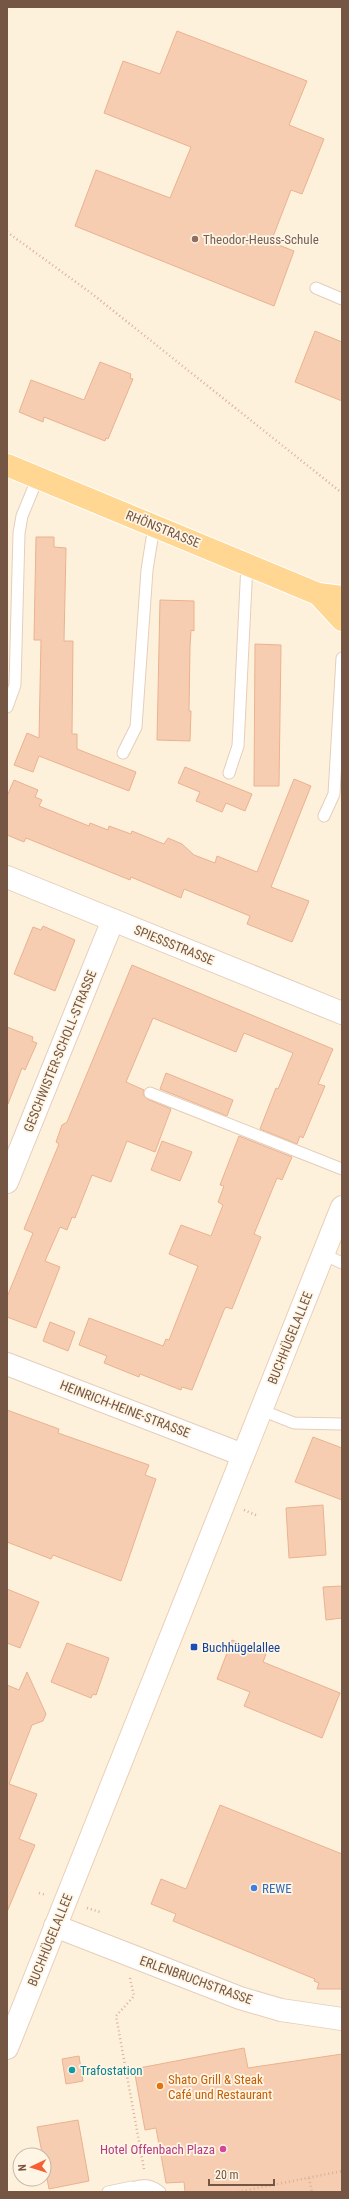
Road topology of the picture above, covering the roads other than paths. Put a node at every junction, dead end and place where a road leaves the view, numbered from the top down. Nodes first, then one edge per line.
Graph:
1 (316, 288) dead end
2 (342, 299) edge
3 (7, 465) edge
4 (38, 478) junction
5 (154, 526) junction
6 (247, 564) junction
7 (318, 594) junction
8 (342, 597) edge
9 (342, 620) edge
10 (342, 658) edge
11 (7, 707) edge
12 (123, 753) dead end
13 (229, 773) dead end
14 (324, 816) dead end
15 (7, 876) edge
16 (113, 920) junction
17 (342, 1013) edge
18 (150, 1093) dead end
19 (342, 1170) edge
20 (7, 1182) edge
21 (342, 1207) edge
22 (333, 1258) edge
23 (7, 1364) edge
24 (261, 1410) junction
25 (342, 1424) edge
26 (243, 1455) junction
27 (55, 1926) junction
28 (342, 2019) edge
29 (7, 2048) edge
30 (130, 2189) edge
31 (108, 2192) edge
32 (160, 2192) edge

1 - 2 lane
3 - 4 main road, RHÖNSTRASSE
4 - 5 main road, RHÖNSTRASSE
4 - 11 lane
5 - 6 main road, RHÖNSTRASSE
5 - 12 lane
6 - 7 main road, RHÖNSTRASSE
6 - 13 lane
7 - 8 main road, RHÖNSTRASSE
7 - 9 main road, RHÖNSTRASSE
10 - 14 lane
15 - 16 street, SPIESSSTRASSE
16 - 17 street, SPIESSSTRASSE
16 - 20 street, GESCHWISTER-SCHOLL-STRASSE
18 - 19 lane
21 - 22 street, BUCHHÜGELALLEE
22 - 24 street, BUCHHÜGELALLEE
23 - 26 street, HEINRICH-HEINE-STRASSE
24 - 25 lane
24 - 26 street, BUCHHÜGELALLEE
26 - 27 street, BUCHHÜGELALLEE
27 - 28 street, ERLENBRUCHSTRASSE
27 - 29 street, BUCHHÜGELALLEE
30 - 31 lane
30 - 32 lane

